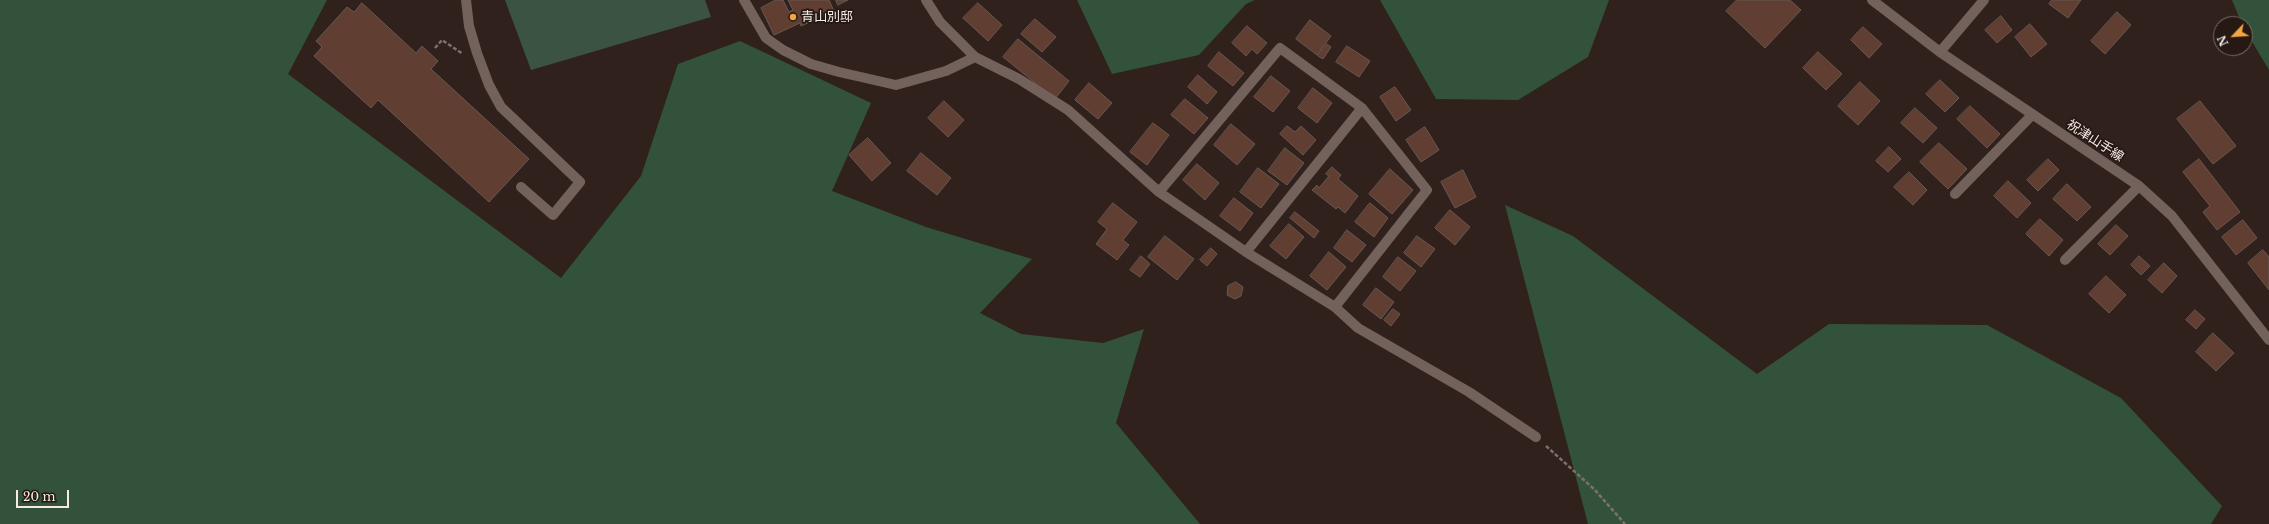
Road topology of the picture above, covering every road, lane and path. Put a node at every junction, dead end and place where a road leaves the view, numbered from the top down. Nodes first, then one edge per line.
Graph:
1 (466, 0) edge
2 (744, 0) edge
3 (926, 0) edge
4 (1872, 0) edge
5 (1984, 0) edge
6 (435, 48) dead end
7 (1940, 52) junction
8 (975, 57) junction
9 (483, 68) junction
10 (1362, 108) junction
11 (2032, 115) junction
12 (2139, 186) junction
13 (521, 187) dead end
14 (1159, 192) junction
15 (1955, 194) dead end
16 (1246, 252) junction
17 (2065, 260) dead end
18 (1335, 307) junction
19 (2269, 340) edge
20 (1536, 437) joint
21 (1625, 524) edge

1 - 9 street
2 - 8 street
3 - 8 street
4 - 7 street, 祝津山手線
5 - 7 street
6 - 9 path
7 - 11 street, 祝津山手線
8 - 14 street
9 - 13 street
10 - 14 street
10 - 16 street
10 - 18 street
11 - 12 street, 祝津山手線
11 - 15 street
12 - 17 street
12 - 19 street, 祝津山手線
14 - 16 street
16 - 18 street
18 - 20 street
20 - 21 path

